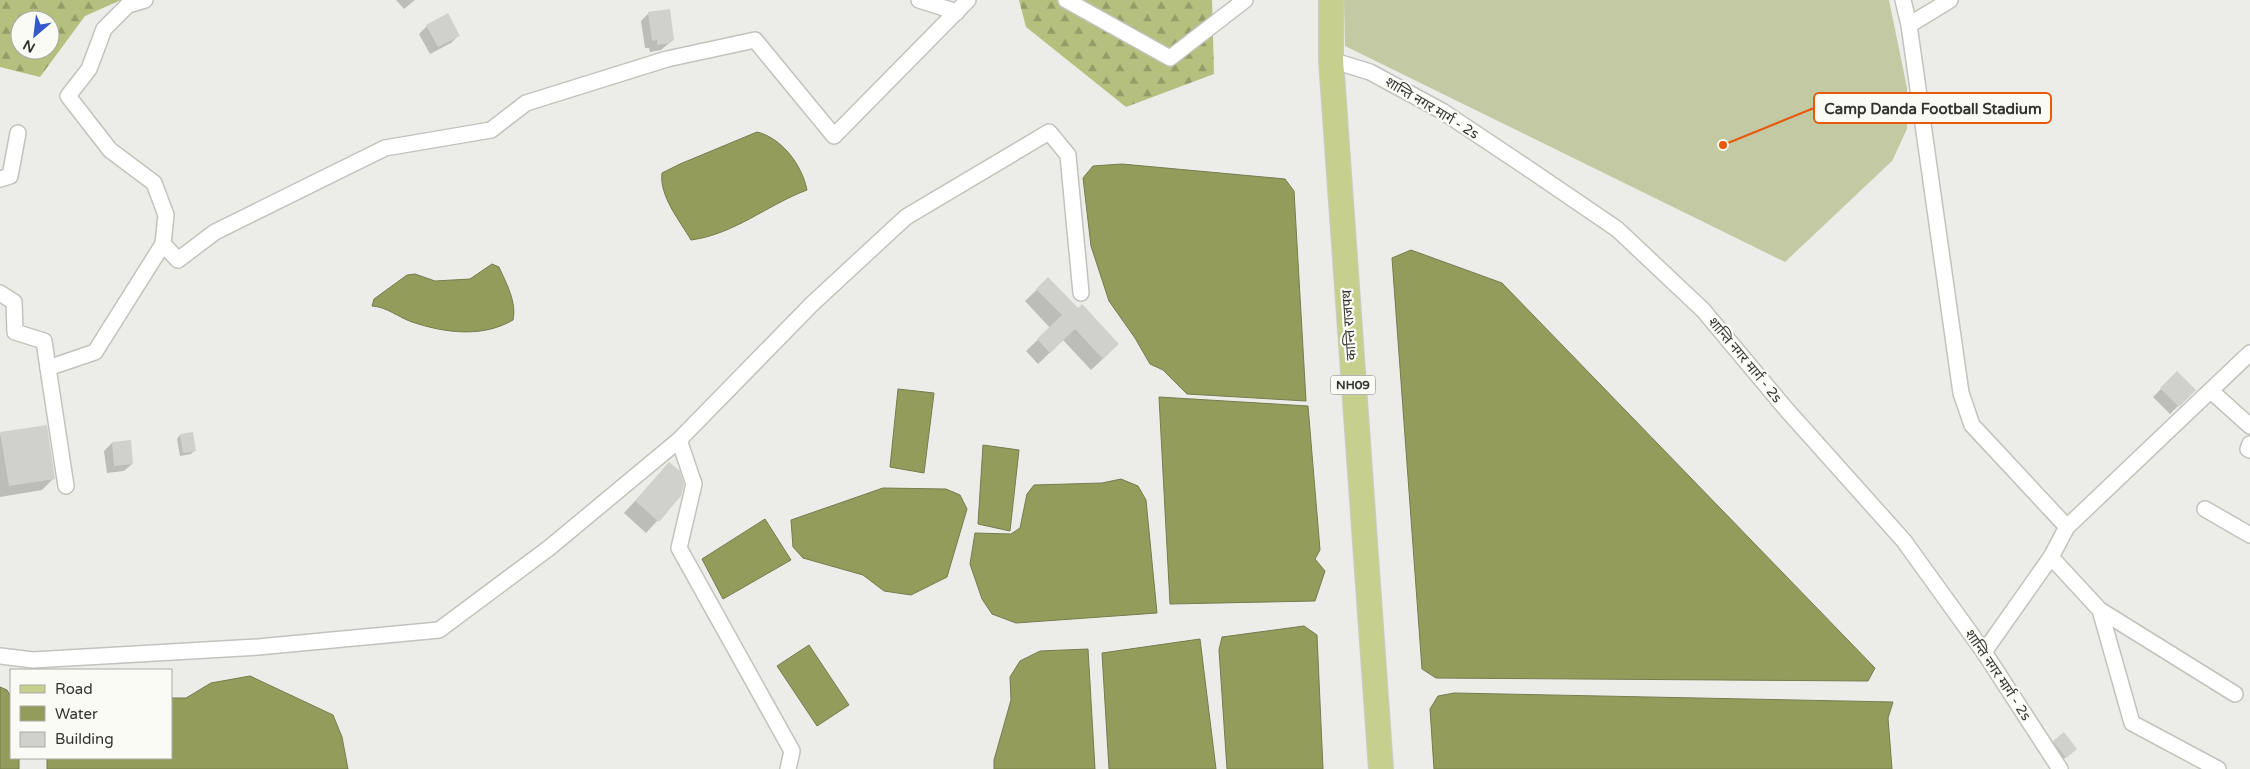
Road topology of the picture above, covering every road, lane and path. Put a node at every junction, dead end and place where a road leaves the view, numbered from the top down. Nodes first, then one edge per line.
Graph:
1 (144, 0) edge
2 (919, 0) edge
3 (968, 0) edge
4 (1066, 0) edge
5 (1245, 0) edge
6 (1331, 0) edge
7 (1903, 0) edge
8 (1950, 0) edge
9 (957, 12) junction
10 (1909, 25) junction
11 (1331, 60) junction
12 (18, 133) dead end
13 (0, 179) edge
14 (163, 244) junction
15 (0, 293) edge
16 (1081, 293) dead end
17 (2250, 353) edge
18 (48, 368) junction
19 (2211, 391) junction
20 (2250, 426) edge
21 (679, 440) junction
22 (2250, 444) edge
23 (2250, 450) edge
24 (66, 486) dead end
25 (2205, 509) dead end
26 (2067, 527) junction
27 (2250, 535) edge
28 (2051, 557) junction
29 (2100, 610) junction
30 (1984, 652) junction
31 (0, 656) edge
32 (2235, 694) dead end
33 (788, 769) edge
34 (1380, 769) edge
35 (2060, 769) edge
36 (2218, 769) edge

1 - 14 street
2 - 9 street
3 - 9 street
4 - 5 street
6 - 11 main road, कान्ति राजपथ / NH09
7 - 10 street
8 - 10 street
9 - 14 street
10 - 26 street
11 - 30 street, शान्ति नगर मार्ग - 2s
11 - 34 main road, कान्ति राजपथ / NH09
12 - 13 street
14 - 18 street
15 - 18 street
16 - 21 street
17 - 19 street
18 - 24 street
19 - 20 street
19 - 26 street
21 - 31 street
21 - 33 street
22 - 23 street
25 - 27 street
26 - 28 street
28 - 29 street
28 - 30 street
29 - 32 street
29 - 36 street
30 - 35 street, शान्ति नगर मार्ग - 2s

